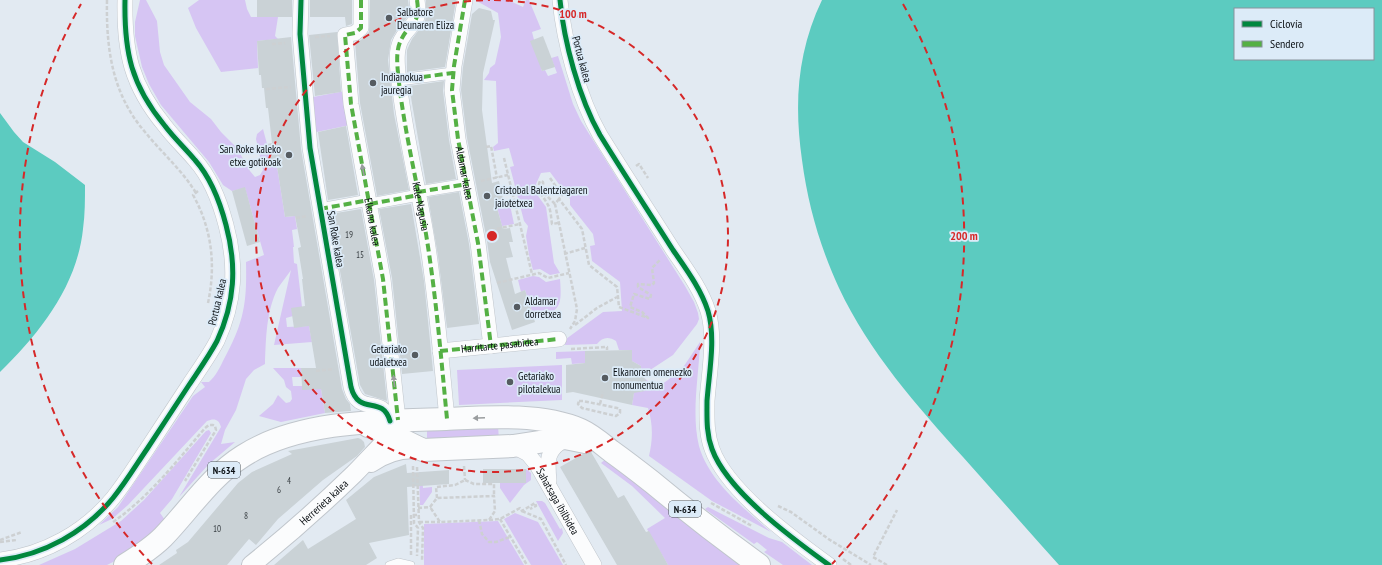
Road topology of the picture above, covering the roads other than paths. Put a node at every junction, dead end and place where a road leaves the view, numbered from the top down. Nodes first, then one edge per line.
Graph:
1 (301, 0) edge
2 (361, 0) edge
3 (417, 0) edge
4 (465, 0) edge
5 (560, 0) edge
6 (125, 1) edge
7 (452, 74) junction
8 (399, 80) junction
9 (467, 184) junction
10 (419, 194) junction
11 (370, 202) junction
12 (320, 209) junction
13 (562, 344) road end
14 (491, 346) junction
15 (440, 351) junction
16 (447, 418) junction
17 (511, 418) junction
18 (397, 424) junction
19 (568, 438) junction
20 (523, 445) junction
21 (612, 452) junction
22 (418, 458) junction
23 (355, 473) junction
24 (549, 484) junction
25 (0, 560) edge
26 (415, 562) edge
27 (125, 565) edge
28 (251, 565) edge
29 (389, 565) edge
30 (594, 565) edge
31 (759, 565) edge
32 (828, 565) edge

1 - 12 street, San Roke kalea
11 -> 2 street, Elkano kalea
3 - 8 street, Kale Nagusia
4 - 7 street, Aldamar kalea
5 - 32 street, Portua kalea
6 - 25 street, Portua kalea
7 - 8 street
7 - 9 street, Aldamar kalea
8 - 10 street, Kale Nagusia
9 - 10 street
9 - 14 street, Aldamar kalea
10 - 11 street
10 - 15 street, Kale Nagusia
11 - 12 street
18 -> 11 street, Elkano kalea
12 - 18 street, San Roke kalea
13 - 14 street, Harritarte pasabidea
14 - 15 street, Harritarte pasabidea
15 - 16 street, Kale Nagusia
17 -> 16 highway, N-634
16 - 18 highway, N-634
17 - 20 highway
17 - 21 highway, N-634
18 - 22 highway, N-634
18 - 23 street, Herrerieta kalea
18 - 27 highway, N-634
19 - 20 highway, N-634
19 - 21 highway, N-634
19 - 24 street
20 - 22 highway, N-634
20 - 24 street, Sahatsaga ibilbidea
20 - 24 street
21 - 31 highway, N-634
22 - 23 street
23 - 28 street, Herrerieta kalea
24 - 30 street, Sahatsaga ibilbidea
26 - 29 lane

